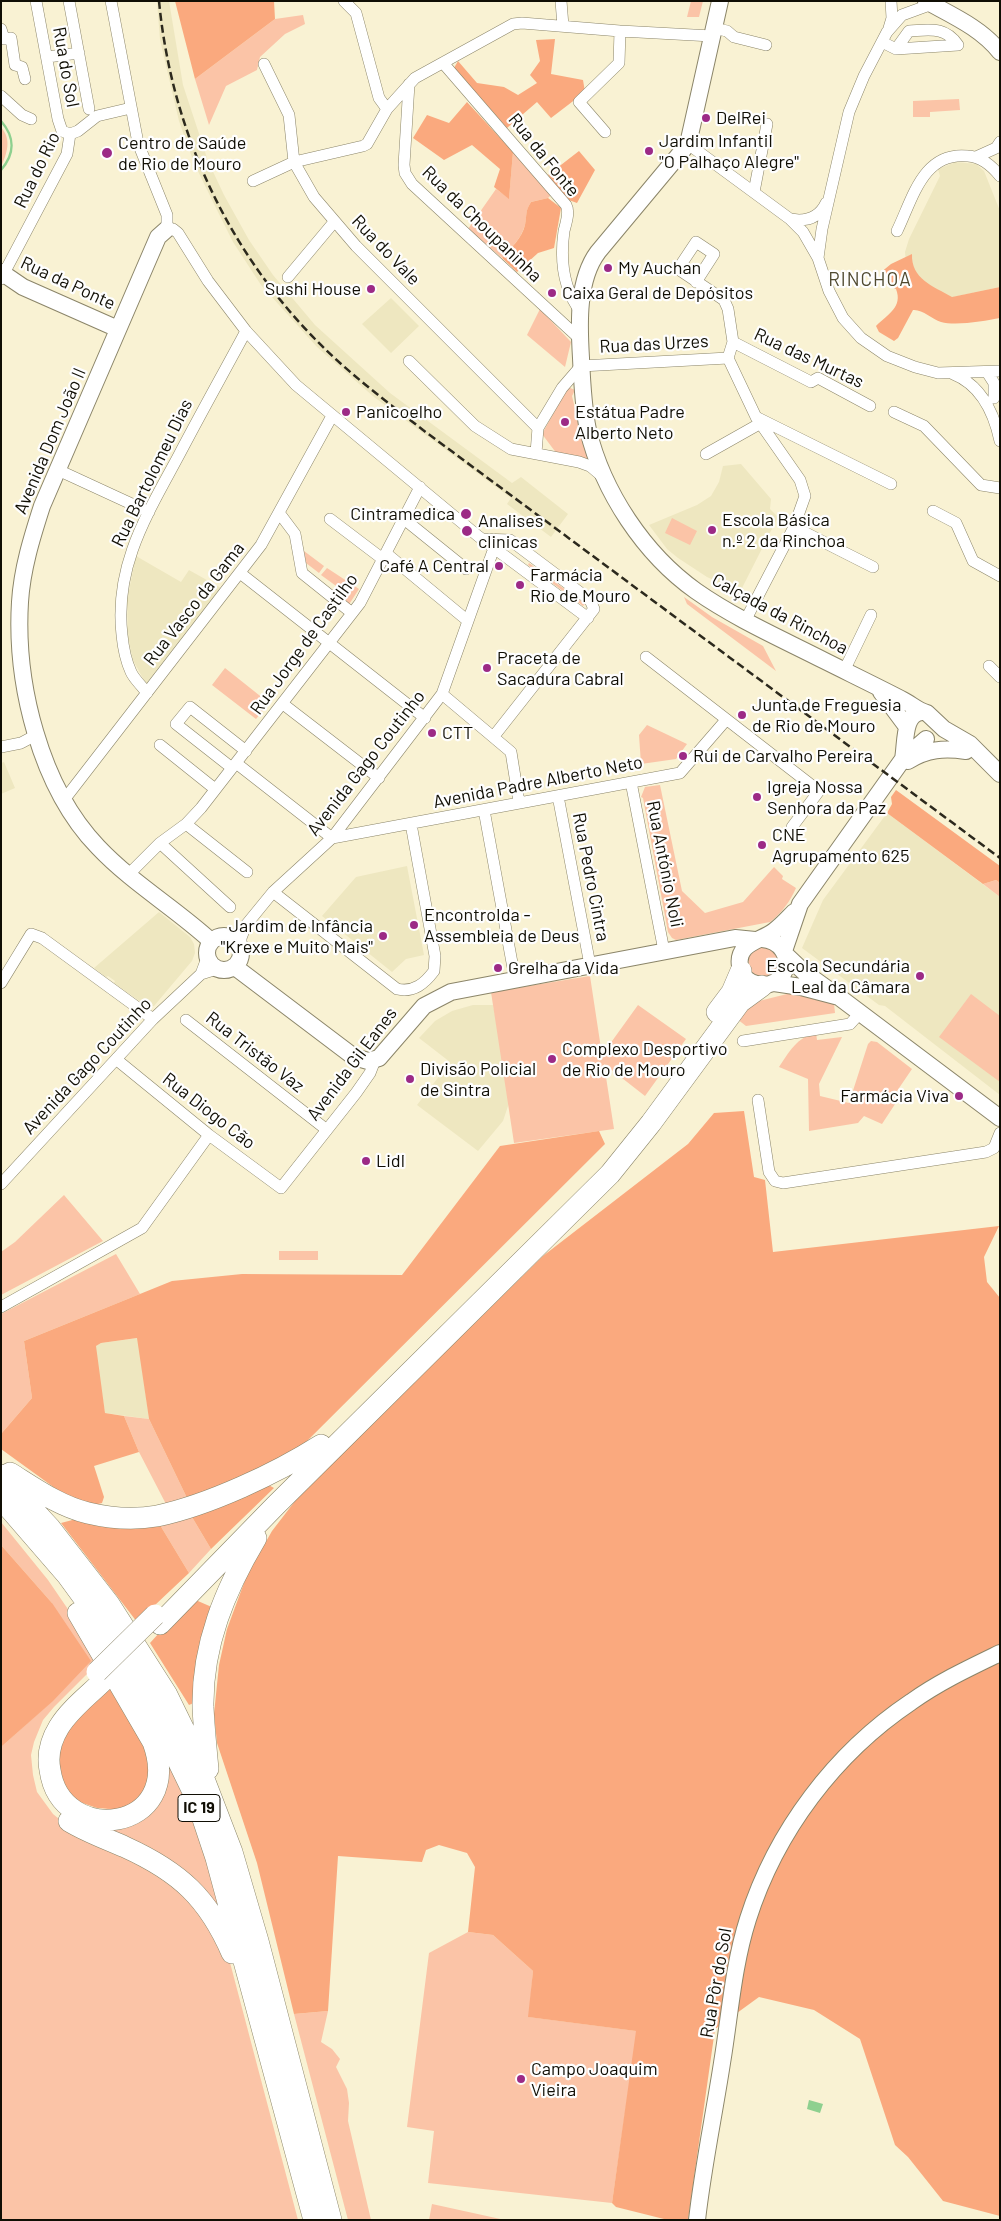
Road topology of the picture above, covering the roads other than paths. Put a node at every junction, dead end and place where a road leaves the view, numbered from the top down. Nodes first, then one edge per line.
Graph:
1 (36, 1) edge
2 (70, 1) edge
3 (111, 1) edge
4 (344, 1) edge
5 (561, 1) edge
6 (720, 1) edge
7 (891, 1) edge
8 (929, 3) edge
9 (564, 26) junction
10 (1, 29) edge
11 (620, 31) junction
12 (713, 32) junction
13 (885, 37) junction
14 (766, 45) dead end
15 (998, 46) edge
16 (896, 49) dead end
17 (79, 53) junction
18 (47, 57) junction
19 (443, 63) junction
20 (264, 64) dead end
21 (25, 79) dead end
22 (409, 84) junction
23 (1, 96) edge
24 (131, 108) junction
25 (89, 109) dead end
26 (387, 109) junction
27 (31, 119) dead end
28 (766, 124) dead end
29 (605, 132) dead end
30 (70, 134) junction
31 (688, 144) junction
32 (998, 145) edge
33 (976, 156) junction
34 (294, 162) junction
35 (998, 175) edge
36 (253, 181) dead end
37 (754, 192) junction
38 (830, 195) junction
39 (790, 219) junction
40 (334, 222) junction
41 (167, 229) junction
42 (897, 231) dead end
43 (818, 258) junction
44 (2, 275) edge
45 (288, 276) dead end
46 (696, 282) dead end
47 (581, 313) junction
48 (118, 329) junction
49 (246, 331) junction
50 (580, 339) junction
51 (733, 342) junction
52 (728, 358) junction
53 (409, 361) dead end
54 (581, 366) junction
55 (1000, 371) edge
56 (987, 372) junction
57 (949, 373) junction
58 (992, 395) edge
59 (870, 406) dead end
60 (894, 412) dead end
61 (332, 416) junction
62 (759, 420) junction
63 (538, 428) junction
64 (1000, 441) edge
65 (536, 453) junction
66 (706, 454) dead end
67 (58, 470) junction
68 (607, 480) junction
69 (891, 484) dead end
70 (420, 487) junction
71 (1000, 488) edge
72 (932, 511) dead end
73 (149, 512) junction
74 (280, 514) junction
75 (330, 519) dead end
76 (404, 519) junction
77 (794, 527) junction
78 (482, 539) junction
79 (494, 548) junction
80 (385, 557) junction
81 (873, 568) dead end
82 (466, 569) dead end
83 (240, 573) junction
84 (1000, 576) edge
85 (352, 614) junction
86 (871, 615) dead end
87 (588, 618) junction
88 (468, 621) junction
89 (745, 621) junction
90 (329, 644) junction
91 (646, 657) dead end
92 (989, 666) dead end
93 (844, 671) junction
94 (1000, 677) edge
95 (878, 688) junction
96 (146, 693) junction
97 (442, 694) junction
98 (283, 704) junction
99 (928, 716) junction
100 (425, 718) junction
101 (726, 720) junction
102 (907, 728) junction
103 (36, 735) junction
104 (494, 736) junction
105 (927, 738) junction
106 (160, 745) dead end
107 (1, 747) edge
108 (246, 751) junction
109 (966, 751) junction
110 (900, 763) junction
111 (234, 766) junction
112 (1000, 774) edge
113 (379, 778) junction
114 (631, 782) junction
115 (1000, 787) edge
116 (215, 789) junction
117 (558, 796) junction
118 (64, 800) junction
119 (519, 802) junction
120 (484, 810) junction
121 (186, 824) junction
122 (411, 824) junction
123 (792, 827) dead end
124 (332, 838) junction
125 (160, 843) junction
126 (247, 872) dead end
127 (128, 875) junction
128 (274, 892) junction
129 (800, 904) junction
130 (230, 907) dead end
131 (758, 939) junction
132 (211, 941) junction
133 (709, 944) junction
134 (664, 951) junction
135 (784, 953) junction
136 (239, 958) junction
137 (212, 963) junction
138 (590, 965) junction
139 (740, 967) junction
140 (515, 979) junction
141 (1, 983) edge
142 (768, 984) junction
143 (839, 997) junction
144 (860, 1013) junction
145 (153, 1019) junction
146 (186, 1020) dead end
147 (743, 1041) dead end
148 (117, 1060) junction
149 (375, 1060) junction
150 (758, 1100) dead end
151 (1000, 1118) edge
152 (327, 1130) junction
153 (1000, 1133) edge
154 (209, 1135) junction
155 (1000, 1150) edge
156 (986, 1152) junction
157 (1, 1184) edge
158 (280, 1188) joint
159 (1, 1307) edge
160 (321, 1445) junction
161 (1, 1468) edge
162 (1, 1475) edge
163 (1, 1499) edge
164 (275, 1506) junction
165 (37, 1538) junction
166 (158, 1619) junction
167 (1000, 1653) edge
168 (100, 1676) junction
169 (209, 1789) junction
170 (262, 2022) junction
171 (314, 2220) edge
172 (331, 2220) edge
173 (696, 2220) edge

1 - 18 street, Rua do Sol
2 - 17 street
3 - 24 street
4 - 26 street
5 - 9 street
6 - 12 street, Calçada da Rinchoa
7 - 13 street
8 - 13 street
8 - 15 street
9 - 11 street
9 - 19 street
10 - 21 street
11 - 12 street
11 - 29 street
12 - 14 street
12 - 31 street, Calçada da Rinchoa
13 - 16 street
13 - 38 street
17 - 18 street
17 - 25 street
18 - 30 street, Rua do Sol
19 - 22 street
19 - 47 street, Rua da Fonte
20 - 34 street, Rua do Vale
22 - 26 street
22 - 50 street, Rua da Choupaninha
23 - 27 street
24 - 30 street, Rua do Rio
24 - 41 street
26 - 34 street
28 - 37 street
30 - 44 street, Rua do Rio
31 - 37 street
31 - 47 street, Calçada da Rinchoa
32 - 33 street
32 - 35 street
33 - 35 street
33 - 35 street
33 - 42 street
34 - 36 street
34 - 40 street, Rua do Vale
37 - 39 street
38 - 39 street
38 - 43 street
39 - 43 street
40 - 45 street
40 - 63 street, Rua do Vale
41 - 48 street, Avenida Dom João II
41 - 49 street
43 - 57 street
44 - 48 street, Rua da Ponte
46 - 51 street
47 - 50 street, Calçada da Rinchoa
48 - 67 street, Avenida Dom João II
49 - 61 street
49 - 73 street, Rua Bartolomeu Dias
50 - 54 street, Calçada da Rinchoa
51 - 52 street
51 - 59 street, Rua das Murtas
52 - 54 street, Rua das Urzes
52 - 62 street
53 - 65 street
54 - 63 street
54 - 68 street, Calçada da Rinchoa
55 - 56 street
56 - 57 street
56 - 58 street
57 - 58 street
58 - 64 street
60 - 71 street
61 - 70 street
61 - 74 street, Rua Vasco da Gama
62 - 66 street
62 - 69 street
62 - 77 street
63 - 65 street
65 - 68 street
67 - 73 street
67 - 103 street, Avenida Dom João II
68 - 89 street, Calçada da Rinchoa
70 - 76 street, Rua Jorge de Castilho
70 - 78 street
72 - 84 street
73 - 96 street, Rua Bartolomeu Dias
74 - 83 street, Rua Vasco da Gama
74 - 85 street
75 - 80 street
76 - 80 street, Rua Jorge de Castilho
76 - 82 street
77 - 81 street
77 - 89 street
78 - 79 street
78 - 87 street
79 - 87 street
79 - 88 street, Avenida Gago Coutinho
80 - 85 street, Rua Jorge de Castilho
80 - 88 street
83 - 90 street
83 - 96 street, Rua Vasco da Gama
85 - 90 street, Rua Jorge de Castilho
86 - 93 street
87 - 104 street
88 - 97 street, Avenida Gago Coutinho
89 - 93 street, Calçada da Rinchoa
90 - 98 street, Rua Jorge de Castilho
90 - 100 street
91 - 101 street
92 - 94 street
93 - 95 street, Calçada da Rinchoa
95 - 99 street, Calçada da Rinchoa
95 - 102 street, Calçada da Rinchoa
96 - 118 street, Rua Vasco da Gama
97 - 100 street, Avenida Gago Coutinho
97 - 104 street
98 - 108 street, Rua Jorge de Castilho
98 - 113 street
99 - 102 street
99 - 105 street
99 - 112 street, Calçada da Rinchoa
100 - 113 street, Avenida Gago Coutinho
101 - 114 street, Avenida Padre Alberto Neto
101 - 123 street
102 - 105 street
102 - 110 street
103 - 107 street
103 - 118 street, Avenida Dom João II
104 - 119 street
105 - 109 street
105 - 110 street
106 - 116 street
108 - 111 street, Rua Jorge de Castilho
108 - 111 street
109 - 110 street
109 - 115 street
110 - 129 street
111 - 116 street, Rua Jorge de Castilho
111 - 124 street
113 - 124 street, Avenida Gago Coutinho
114 - 117 street, Avenida Padre Alberto Neto
114 - 134 street, Rua António Noli
116 - 121 street, Rua Jorge de Castilho
117 - 119 street, Avenida Padre Alberto Neto
117 - 138 street, Rua Pedro Cintra
118 - 127 street, Avenida Dom João II
119 - 120 street, Avenida Padre Alberto Neto
120 - 122 street, Avenida Padre Alberto Neto
120 - 140 street
121 - 125 street, Rua Jorge de Castilho
121 - 126 street
122 - 124 street, Avenida Padre Alberto Neto
122 - 128 street
124 - 128 street, Avenida Gago Coutinho
125 - 127 street, Rua Jorge de Castilho
125 - 130 street
127 - 132 street, Avenida Dom João II
128 - 136 street, Avenida Gago Coutinho
129 - 131 street
129 - 135 street
131 - 133 street, Avenida Gil Eanes
131 - 135 street
131 - 139 street
132 - 136 street
132 - 137 street
133 - 134 street, Avenida Gil Eanes
133 - 139 street
134 - 138 street, Avenida Gil Eanes
135 - 142 street
135 - 143 street
136 - 137 street
136 - 149 street
137 - 145 street, Avenida Gago Coutinho
138 - 140 street, Avenida Gil Eanes
139 - 142 street
139 - 160 highway
140 - 149 street, Avenida Gil Eanes
141 - 145 street
142 - 143 street
142 - 164 highway
143 - 144 street
144 - 147 street
144 - 151 street
145 - 148 street, Avenida Gago Coutinho
146 - 152 street, Rua Tristão Vaz
148 - 154 street, Rua Diogo Cão
148 - 157 street, Avenida Gago Coutinho
149 - 152 street, Avenida Gil Eanes
150 - 156 street
152 - 158 street, Avenida Gil Eanes
153 - 156 street
154 - 158 street, Rua Diogo Cão
154 - 159 street
155 - 156 street
160 - 161 highway
160 - 166 highway
162 - 169 highway, IC 19
163 - 165 highway, IC 19
164 - 166 highway
164 - 169 highway
165 - 168 highway
165 - 170 highway, IC 19
166 - 168 highway
167 - 173 street, Rua Pôr do Sol
168 - 170 highway
169 - 172 highway, IC 19
170 - 171 highway, IC 19

